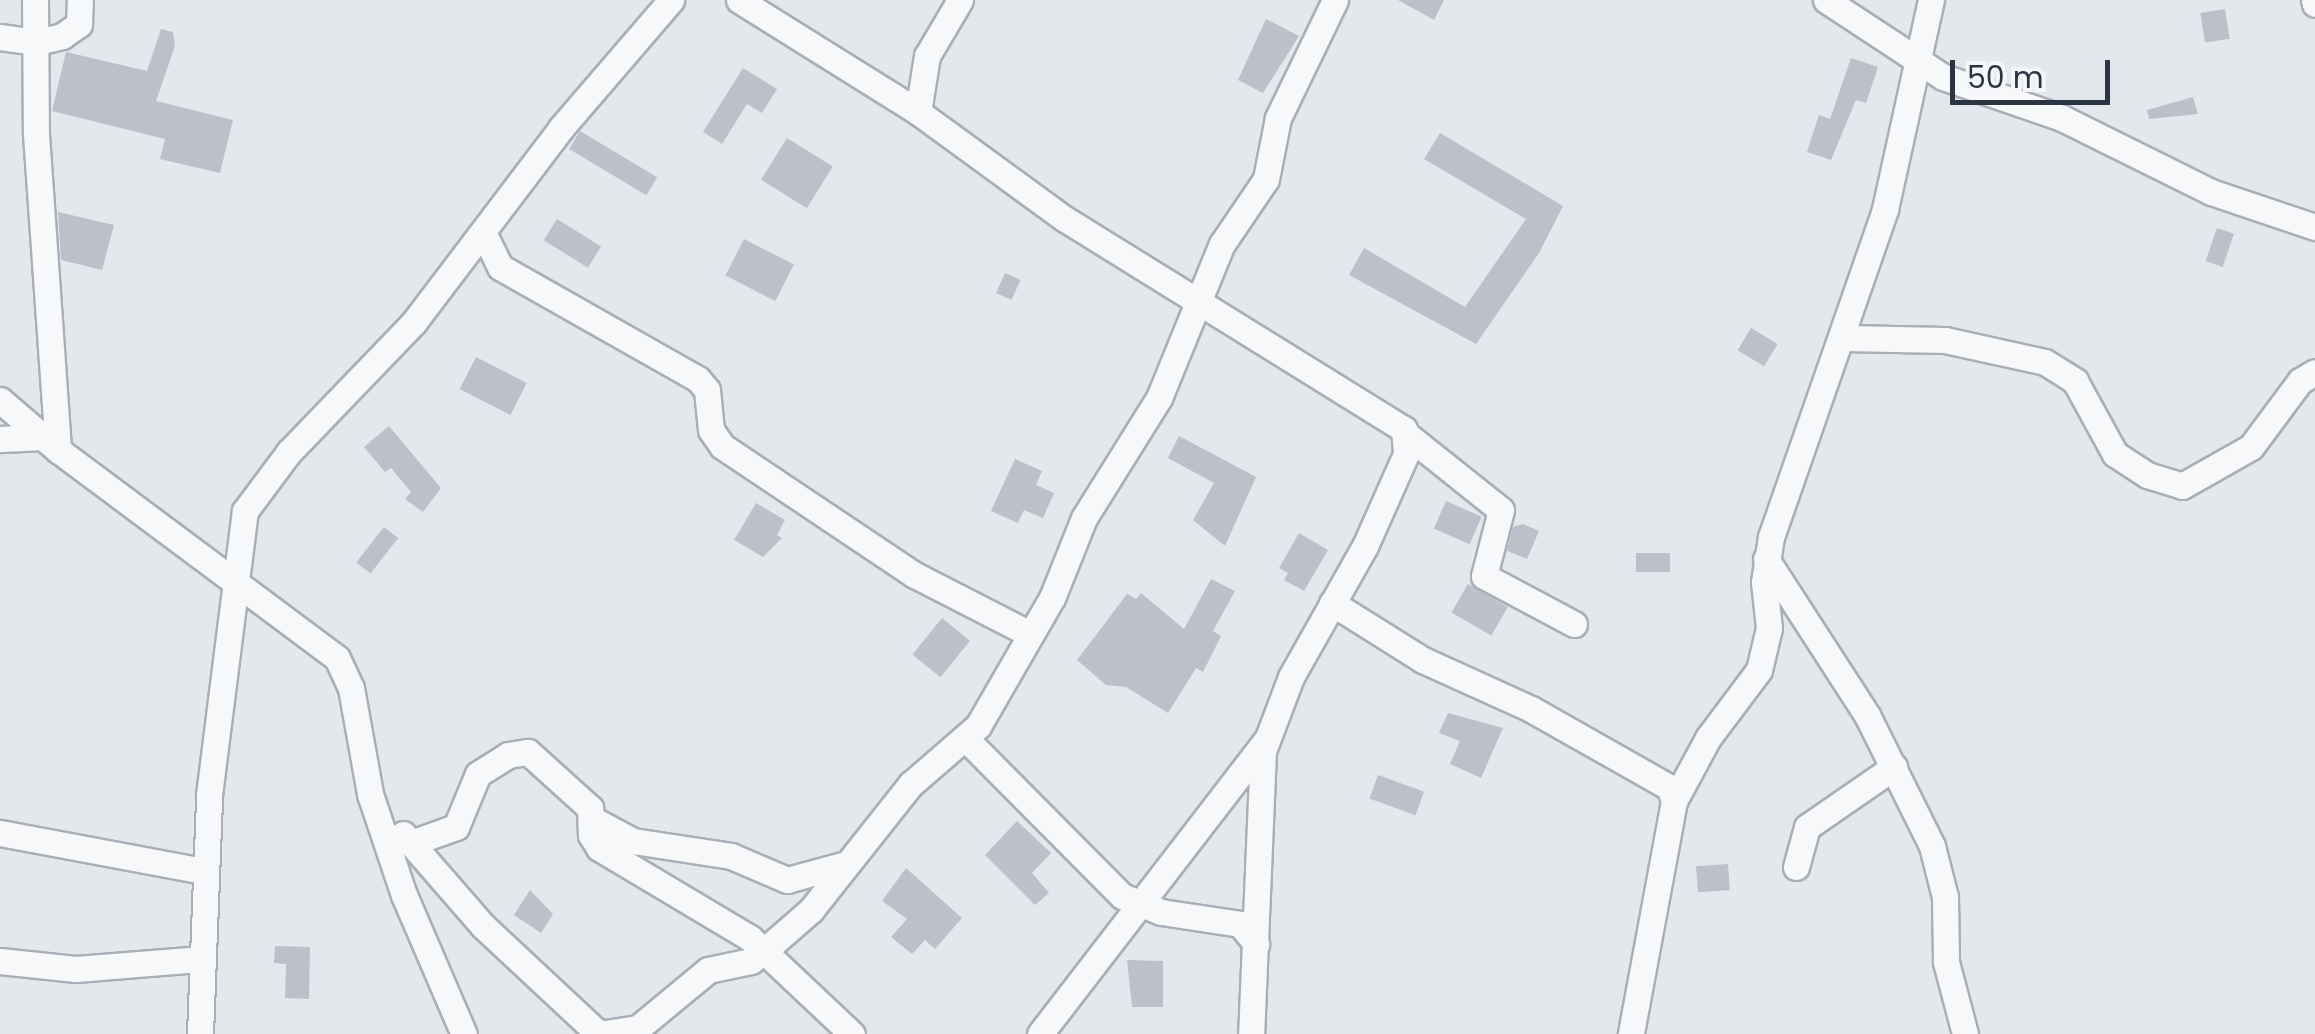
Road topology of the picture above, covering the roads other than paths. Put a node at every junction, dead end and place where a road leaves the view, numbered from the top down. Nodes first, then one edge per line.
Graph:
1 (34, 0) edge
2 (80, 0) edge
3 (670, 0) edge
4 (739, 0) edge
5 (960, 0) edge
6 (1335, 0) edge
7 (1826, 0) edge
8 (1931, 0) edge
9 (0, 37) edge
10 (37, 42) junction
11 (1919, 63) junction
12 (918, 112) junction
13 (2315, 227) edge
14 (483, 232) junction
15 (1203, 299) junction
16 (1845, 338) junction
17 (2315, 372) edge
18 (0, 400) edge
19 (1407, 436) junction
20 (0, 439) edge
21 (50, 443) junction
22 (1766, 558) junction
23 (235, 578) junction
24 (1332, 603) junction
25 (1574, 624) dead end
26 (1030, 634) junction
27 (966, 739) junction
28 (1266, 740) junction
29 (1894, 768) junction
30 (370, 794) junction
31 (1674, 801) junction
32 (592, 819) junction
33 (0, 833) edge
34 (410, 843) junction
35 (842, 865) junction
36 (1796, 868) dead end
37 (204, 870) junction
38 (1137, 903) junction
39 (1256, 944) junction
40 (764, 951) junction
41 (199, 959) junction
42 (0, 961) edge
43 (200, 1034) edge
44 (464, 1034) edge
45 (598, 1034) edge
46 (852, 1034) edge
47 (1040, 1034) edge
48 (1251, 1034) edge
49 (1631, 1034) edge
50 (1965, 1034) edge

1 - 10 street
2 - 10 street
3 - 14 street
4 - 12 street
5 - 12 street
6 - 15 street
7 - 11 street
8 - 11 street
9 - 10 street
10 - 21 street
11 - 13 street
11 - 16 street
12 - 15 street
14 - 23 street
14 - 26 street
15 - 19 street
15 - 26 street
16 - 17 street
16 - 22 street
18 - 21 street
19 - 24 street
19 - 25 street
20 - 21 street
21 - 23 street
22 - 29 street
22 - 31 street
23 - 30 street
23 - 37 street
24 - 28 street
24 - 31 street
26 - 27 street
27 - 35 street
27 - 38 street
28 - 38 street
28 - 39 street
29 - 36 street
29 - 50 street
30 - 34 street
30 - 44 street
31 - 49 street
32 - 34 street
32 - 35 street
32 - 40 street
33 - 37 street
34 - 45 street
35 - 40 street
37 - 41 street
38 - 39 street
38 - 47 street
39 - 48 street
40 - 45 street
40 - 46 street
41 - 42 street
41 - 43 street

